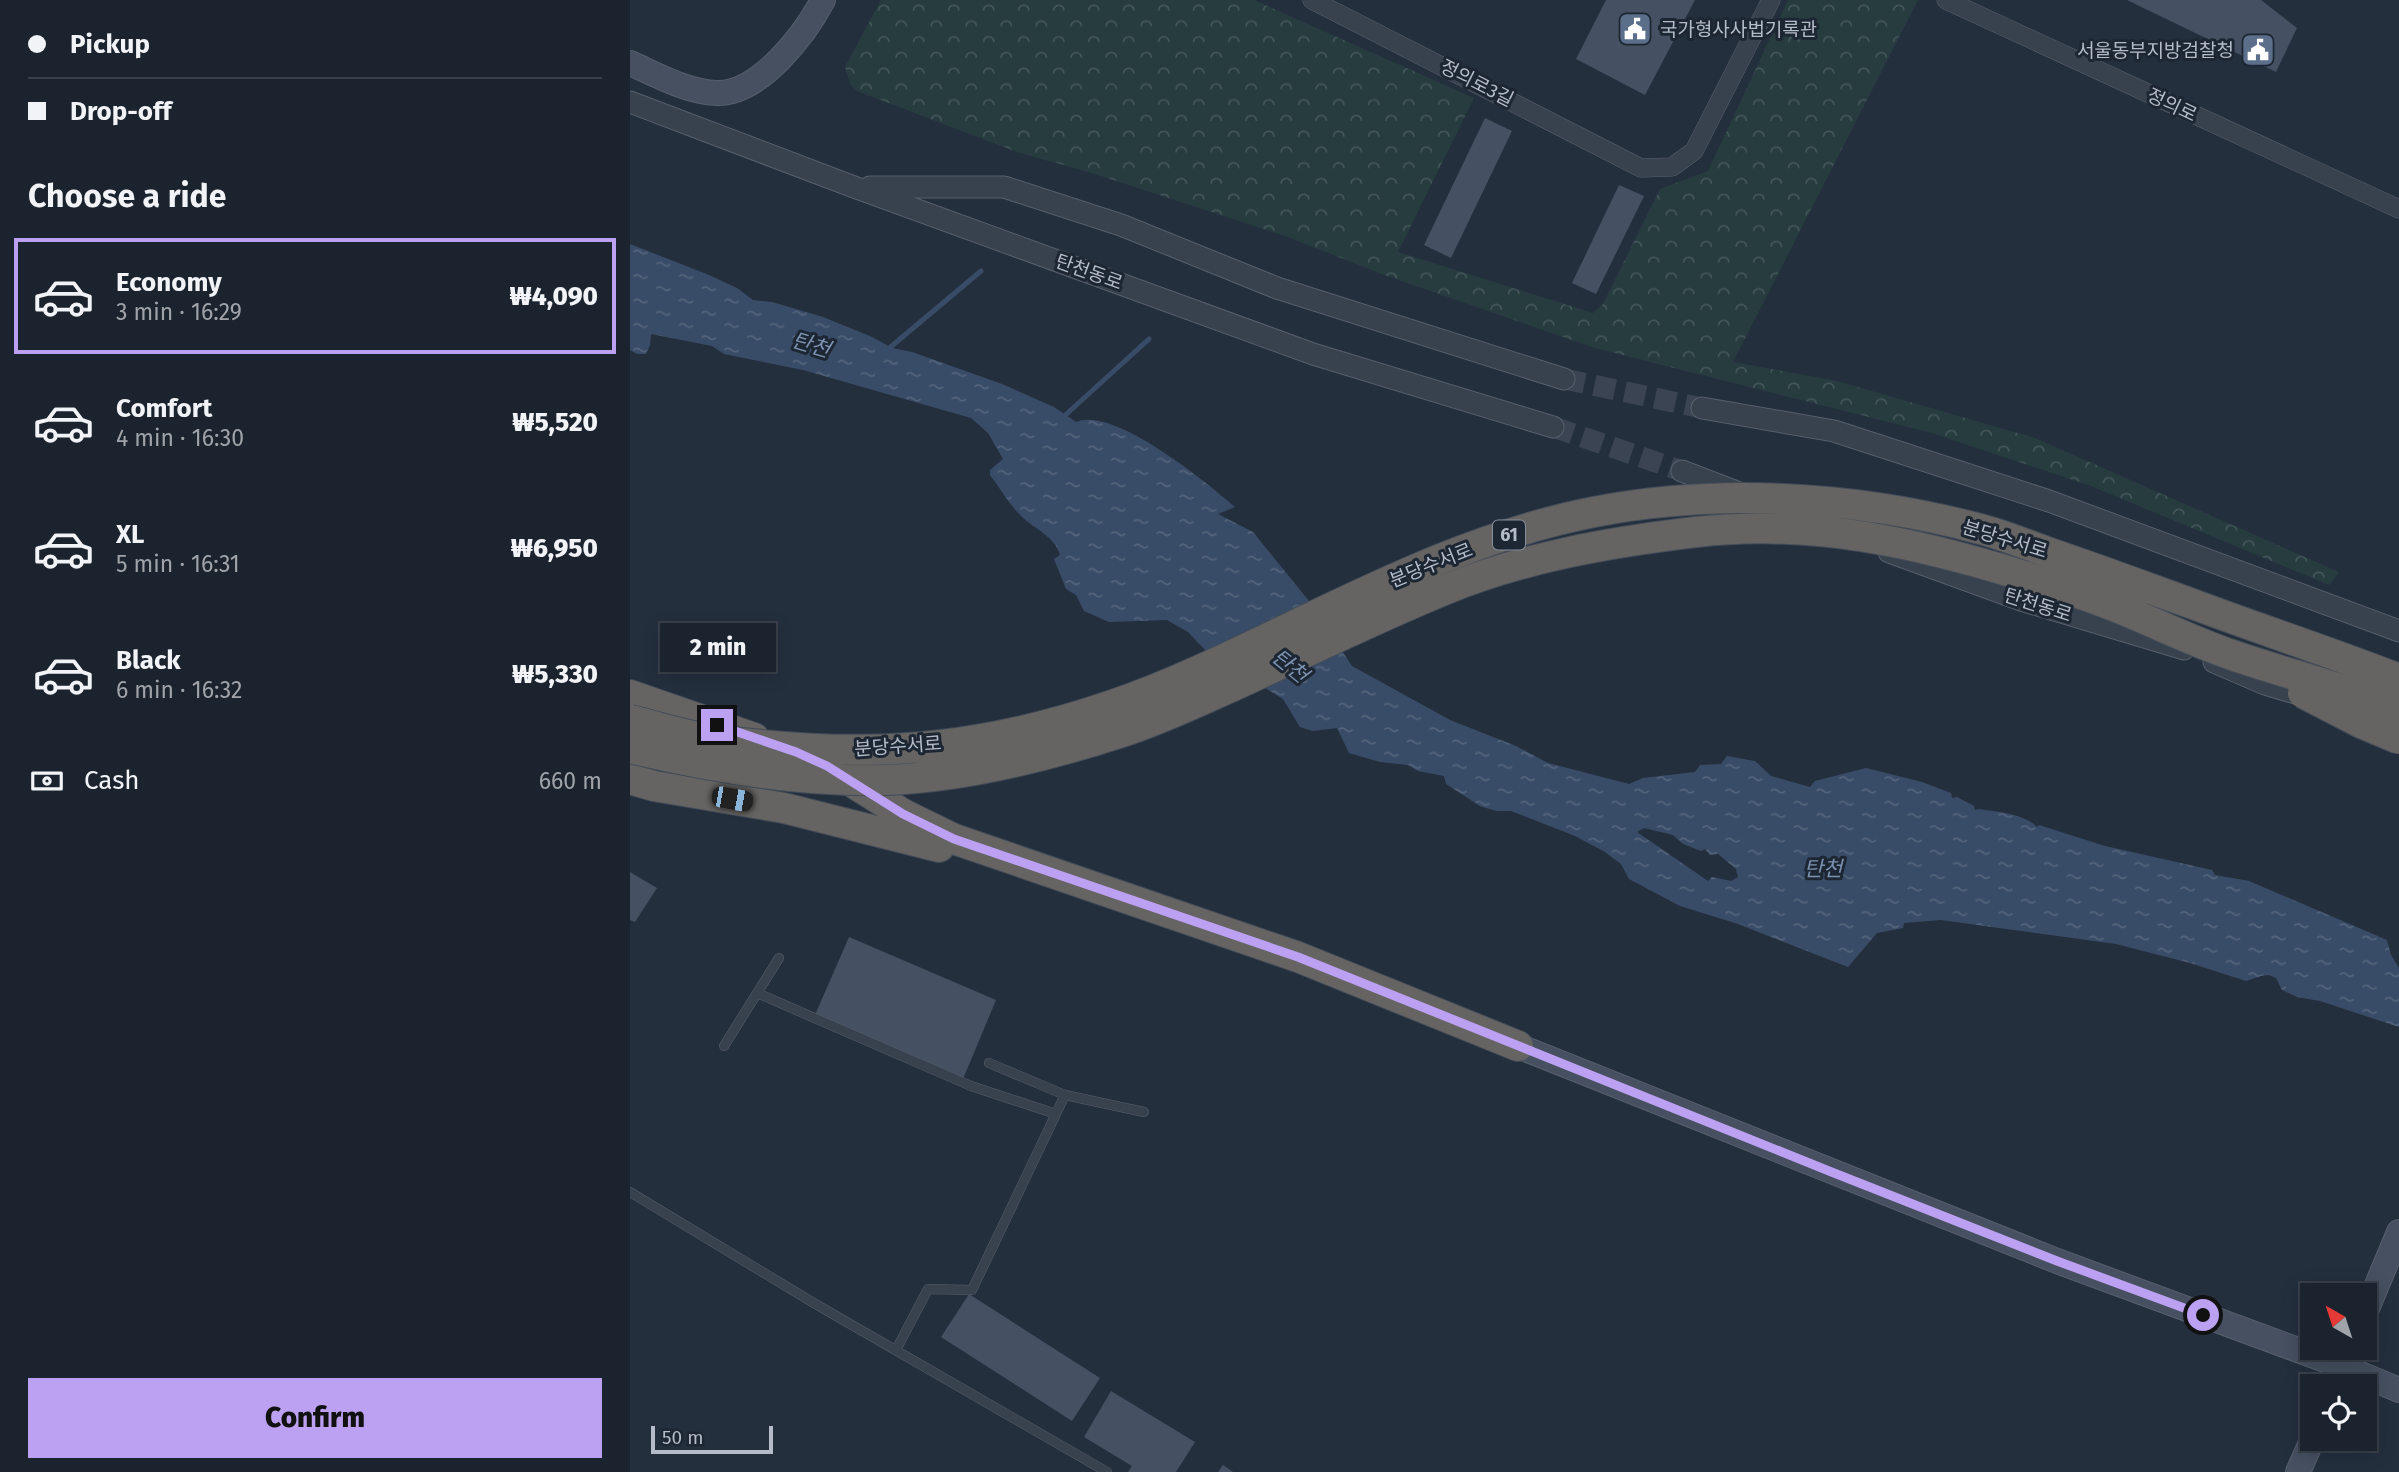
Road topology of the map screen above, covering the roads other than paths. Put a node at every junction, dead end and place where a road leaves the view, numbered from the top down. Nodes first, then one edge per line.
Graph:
1 (823, 0) edge
2 (1312, 0) edge
3 (1771, 0) edge
4 (1946, 0) edge
5 (630, 63) edge
6 (630, 102) edge
7 (854, 187) junction
8 (2399, 209) edge
9 (1564, 379) tunnel mouth
10 (1702, 408) tunnel mouth
11 (1553, 427) tunnel mouth
12 (1682, 471) tunnel mouth
13 (2399, 631) edge
14 (2228, 654) junction
15 (2395, 681) edge
16 (2265, 684) junction
17 (630, 695) edge
18 (2399, 709) edge
19 (630, 720) edge
20 (2399, 724) edge
21 (2399, 739) edge
22 (630, 748) edge
23 (630, 779) edge
24 (779, 958) dead end
25 (757, 993) junction
26 (724, 1046) dead end
27 (1518, 1046) junction
28 (989, 1063) dead end
29 (1065, 1095) junction
30 (1144, 1112) dead end
31 (1056, 1114) junction
32 (630, 1192) edge
33 (2399, 1232) edge
34 (2377, 1285) edge
35 (895, 1350) junction
36 (2343, 1367) edge
37 (2399, 1390) edge
38 (2307, 1451) edge
39 (1107, 1472) edge
40 (2298, 1472) edge

1 - 5 main road
2 - 3 street, 정의로3길
4 - 8 street, 정의로
6 - 7 street, 탄천동로
7 - 9 street
7 - 11 street, 탄천동로
10 - 13 street
12 - 16 street, 탄천동로
14 - 18 highway, 분당수서로 / 61, bridge
14 - 21 highway, bridge
14 - 22 highway, 분당수서로 / 61, bridge
15 - 16 street
15 - 19 highway, 분당수서로 / 61, bridge
16 - 20 street, 탄천동로
17 - 27 highway
23 - 27 highway
24 - 25 lane
25 - 26 lane
25 - 31 lane
27 - 36 main road
28 - 29 lane
29 - 30 lane
29 - 31 lane
31 - 35 lane
32 - 35 lane
33 - 34 main road
35 - 39 lane
36 - 37 main road
38 - 40 main road

